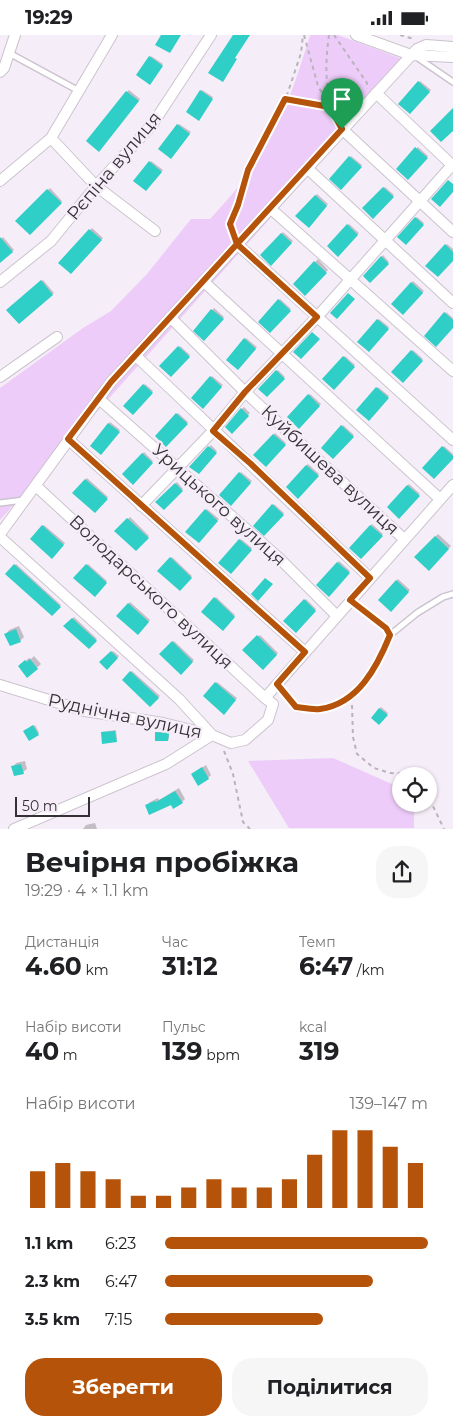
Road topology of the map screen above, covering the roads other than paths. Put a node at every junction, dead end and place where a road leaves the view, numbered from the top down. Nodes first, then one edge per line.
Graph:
1 (15, 35) edge
2 (112, 35) edge
3 (211, 35) edge
4 (356, 35) edge
5 (453, 47) edge
6 (4, 51) edge
7 (411, 55) junction
8 (453, 57) edge
9 (0, 72) edge
10 (453, 81) edge
11 (79, 91) junction
12 (376, 93) junction
13 (342, 129) junction
14 (51, 138) junction
15 (453, 165) edge
16 (307, 169) junction
17 (0, 181) edge
18 (96, 186) junction
19 (421, 201) junction
20 (270, 208) junction
21 (155, 231) dead end
22 (453, 232) edge
23 (384, 240) junction
24 (237, 244) junction
25 (350, 278) junction
26 (203, 281) junction
27 (0, 282) edge
28 (453, 303) edge
29 (170, 317) junction
30 (317, 317) junction
31 (57, 337) dead end
32 (281, 354) junction
33 (135, 355) junction
34 (453, 371) edge
35 (0, 377) edge
36 (245, 392) junction
37 (98, 398) junction
38 (213, 431) junction
39 (68, 439) junction
40 (453, 440) edge
41 (178, 468) junction
42 (453, 485) edge
43 (36, 486) junction
44 (440, 499) junction
45 (26, 500) junction
46 (0, 503) edge
47 (141, 506) junction
48 (0, 535) edge
49 (404, 539) junction
50 (370, 578) junction
51 (453, 594) edge
52 (350, 600) junction
53 (337, 615) junction
54 (390, 635) junction
55 (305, 652) junction
56 (277, 684) junction
57 (0, 685) edge
58 (265, 698) junction
59 (212, 735) junction
60 (14, 829) edge

1 - 6 street
2 - 11 street
3 - 18 street, Рєпіна вулиця
4 - 7 street
5 - 7 street
6 - 9 street
6 - 11 lane
7 - 8 street
7 - 10 lane
7 - 12 street
11 - 14 street
12 - 13 street
12 - 15 street
13 - 16 street
13 - 19 street
14 - 17 street
14 - 18 street
15 - 19 street
16 - 20 street
16 - 23 street
18 - 21 street
18 - 27 street, Рєпіна вулиця
19 - 22 street
19 - 23 street
20 - 24 street
20 - 25 street
23 - 25 street
23 - 28 street
24 - 26 street
24 - 30 street
25 - 30 street
25 - 34 street
26 - 29 street
26 - 32 street
29 - 33 street
29 - 36 street, Куйбишева вулиця
30 - 32 street
30 - 40 street
31 - 35 street
32 - 36 street
32 - 44 street
33 - 37 street
33 - 38 street
36 - 38 street
36 - 49 street, Куйбишева вулиця
37 - 39 street
37 - 41 street, Урицького вулиця
38 - 41 street
38 - 50 street
39 - 43 street
39 - 47 street
41 - 47 street
41 - 53 street, Урицького вулиця
42 - 44 street
43 - 45 street
43 - 58 street, Володарського вулиця
44 - 49 street
45 - 46 lane
45 - 48 street
47 - 55 street
48 - 59 street
49 - 50 street
50 - 52 street
51 - 54 lane
52 - 53 street
52 - 54 lane
53 - 55 street
54 - 56 lane
55 - 56 street
56 - 58 street
57 - 59 street, Руднічна вулиця
58 - 59 street
59 - 60 street, Руднічна вулиця

